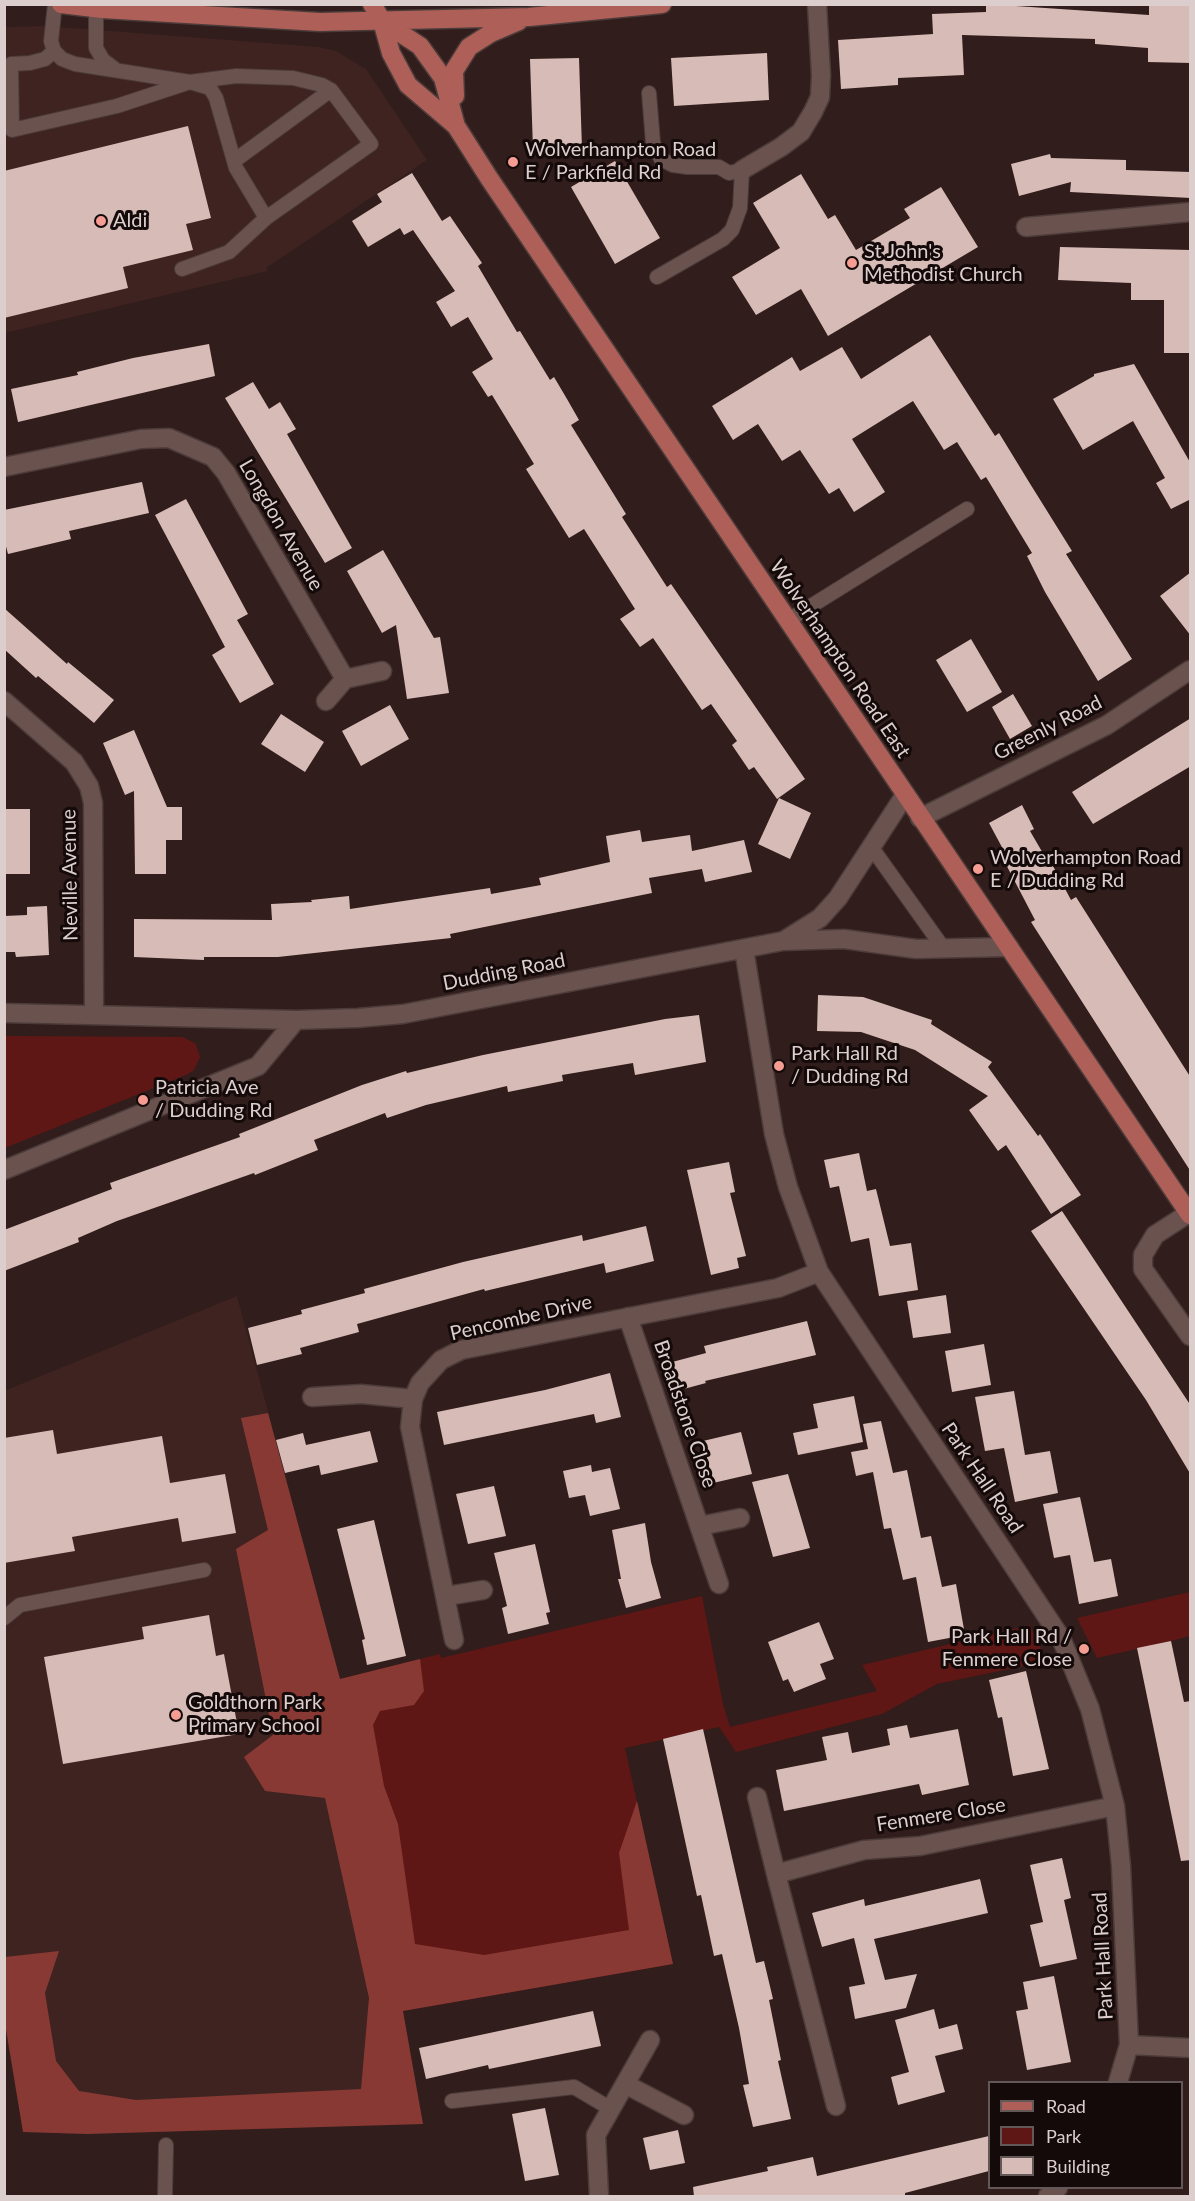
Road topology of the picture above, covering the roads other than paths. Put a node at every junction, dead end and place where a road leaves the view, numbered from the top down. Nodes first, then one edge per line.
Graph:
1 (55, 4) edge
2 (61, 4) edge
3 (372, 4) edge
4 (662, 4) edge
5 (817, 4) edge
6 (97, 7) edge
7 (529, 17) junction
8 (382, 21) junction
9 (54, 51) junction
10 (117, 71) junction
11 (190, 82) junction
12 (331, 90) junction
13 (649, 93) dead end
14 (456, 126) junction
15 (8, 131) edge
16 (234, 161) junction
17 (742, 170) junction
18 (1191, 212) edge
19 (266, 218) junction
20 (1026, 226) dead end
21 (182, 269) dead end
22 (657, 278) dead end
23 (4, 467) edge
24 (967, 509) dead end
25 (787, 621) junction
26 (1191, 670) edge
27 (382, 671) dead end
28 (345, 679) junction
29 (4, 701) edge
30 (326, 701) dead end
31 (905, 795) junction
32 (920, 818) junction
33 (872, 848) junction
34 (783, 941) junction
35 (1009, 947) junction
36 (744, 949) junction
37 (944, 949) junction
38 (4, 1013) edge
39 (94, 1013) junction
40 (296, 1020) junction
41 (4, 1170) edge
42 (1190, 1214) edge
43 (819, 1272) junction
44 (628, 1317) junction
45 (1191, 1336) edge
46 (312, 1397) dead end
47 (413, 1399) junction
48 (740, 1518) dead end
49 (700, 1526) junction
50 (204, 1570) dead end
51 (719, 1584) dead end
52 (483, 1590) dead end
53 (447, 1596) junction
54 (4, 1618) edge
55 (454, 1640) dead end
56 (757, 1797) dead end
57 (1115, 1806) junction
58 (776, 1874) junction
59 (650, 2040) dead end
60 (1129, 2045) junction
61 (1191, 2048) edge
62 (1118, 2081) edge
63 (625, 2084) junction
64 (452, 2101) dead end
65 (836, 2106) dead end
66 (611, 2109) junction
67 (684, 2115) dead end
68 (166, 2145) dead end
69 (165, 2196) edge
70 (599, 2196) edge

1 - 9 lane
2 - 6 main road
3 - 8 main road, Wolverhampton Road East
4 - 7 main road
5 - 17 street
6 - 8 main road
6 - 10 lane
7 - 8 main road
7 - 14 main road
8 - 14 main road, Wolverhampton Road East
8 - 14 main road, Wolverhampton Road East
9 - 10 lane
9 - 15 lane
10 - 11 lane
11 - 12 lane
11 - 15 lane
11 - 16 lane
12 - 16 lane
12 - 19 lane
13 - 17 lane
14 - 25 main road, Wolverhampton Road East
16 - 19 lane
17 - 22 lane
18 - 20 street
19 - 21 lane
23 - 28 street, Longdon Avenue
24 - 25 lane
25 - 31 main road, Wolverhampton Road East
26 - 32 street, Greenly Road
27 - 28 street
28 - 30 street
29 - 39 street, Neville Avenue
31 - 32 main road, Wolverhampton Road East
31 - 33 street
32 - 35 main road, Wolverhampton Road East
33 - 34 street
33 - 37 lane
34 - 36 street, Dudding Road
34 - 37 street, Dudding Road
35 - 37 street, Dudding Road
35 - 42 main road, Wolverhampton Road East
36 - 40 street, Dudding Road
36 - 43 street, Park Hall Road
38 - 39 street, Dudding Road
39 - 40 street, Dudding Road
40 - 41 street
42 - 45 street
43 - 44 street, Pencombe Drive
43 - 57 street, Park Hall Road
44 - 47 street, Pencombe Drive
44 - 49 street, Broadstone Close
46 - 47 street
47 - 53 street, Pencombe Drive
48 - 49 street
49 - 51 street, Broadstone Close
50 - 54 lane
52 - 53 street
53 - 55 street, Pencombe Drive
56 - 58 street
57 - 58 street, Fenmere Close
57 - 60 street, Park Hall Road
58 - 65 street
59 - 63 street
60 - 61 street
60 - 62 street, Park Hall Road
63 - 66 street
63 - 67 street
64 - 66 lane
66 - 70 street
68 - 69 lane

